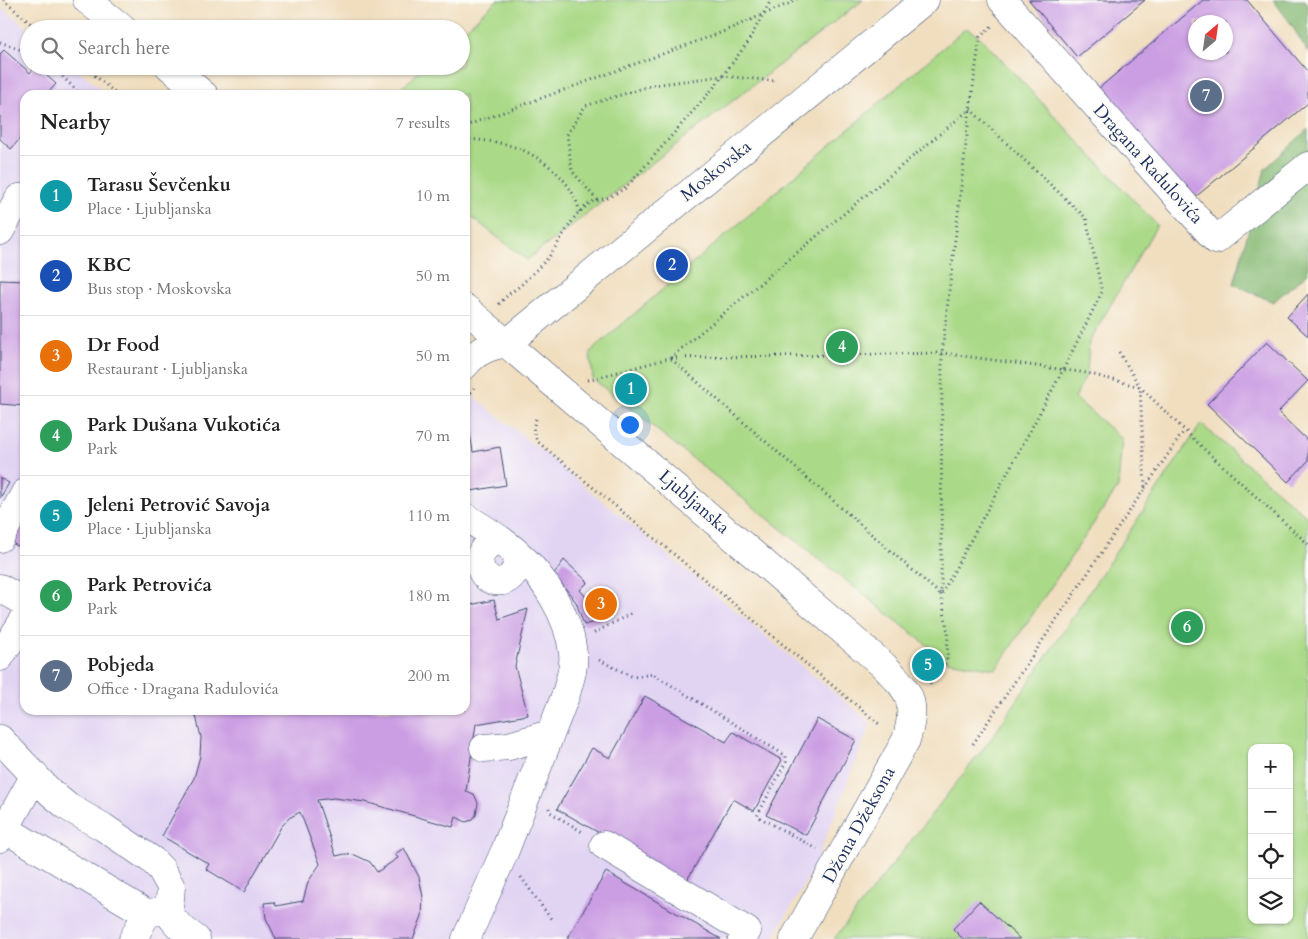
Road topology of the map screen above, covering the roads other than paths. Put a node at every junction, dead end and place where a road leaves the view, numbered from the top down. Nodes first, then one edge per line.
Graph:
1 (87, 0) edge
2 (925, 0) edge
3 (1006, 4) edge
4 (112, 20) edge
5 (180, 75) edge
6 (198, 90) edge
7 (1308, 166) edge
8 (20, 198) edge
9 (0, 231) edge
10 (470, 312) edge
11 (507, 342) junction
12 (470, 359) edge
13 (20, 502) edge
14 (470, 521) edge
15 (0, 538) edge
16 (0, 588) edge
17 (20, 599) edge
18 (20, 626) edge
19 (0, 657) edge
20 (913, 706) joint
21 (550, 734) junction
22 (0, 739) edge
23 (484, 748) dead end
24 (35, 775) junction
25 (3, 833) edge
26 (604, 845) road end
27 (158, 912) junction
28 (133, 939) edge
29 (196, 939) edge
30 (466, 939) edge
31 (742, 939) edge
32 (794, 939) edge

1 - 4 street
2 - 11 street, Moskovska
3 - 7 street, Dragana Radulovića
5 - 6 street
8 - 9 street
10 - 11 street, Ljubljanska
11 - 12 street, Moskovska
11 - 20 street, Ljubljanska
13 - 15 street
14 - 21 street
16 - 17 street
18 - 19 street
20 - 32 street, Džona Džeksona
21 - 23 street
21 - 30 street
22 - 24 street
24 - 25 street
24 - 27 street
25 - 27 street
26 - 31 street
27 - 28 street
27 - 29 street

